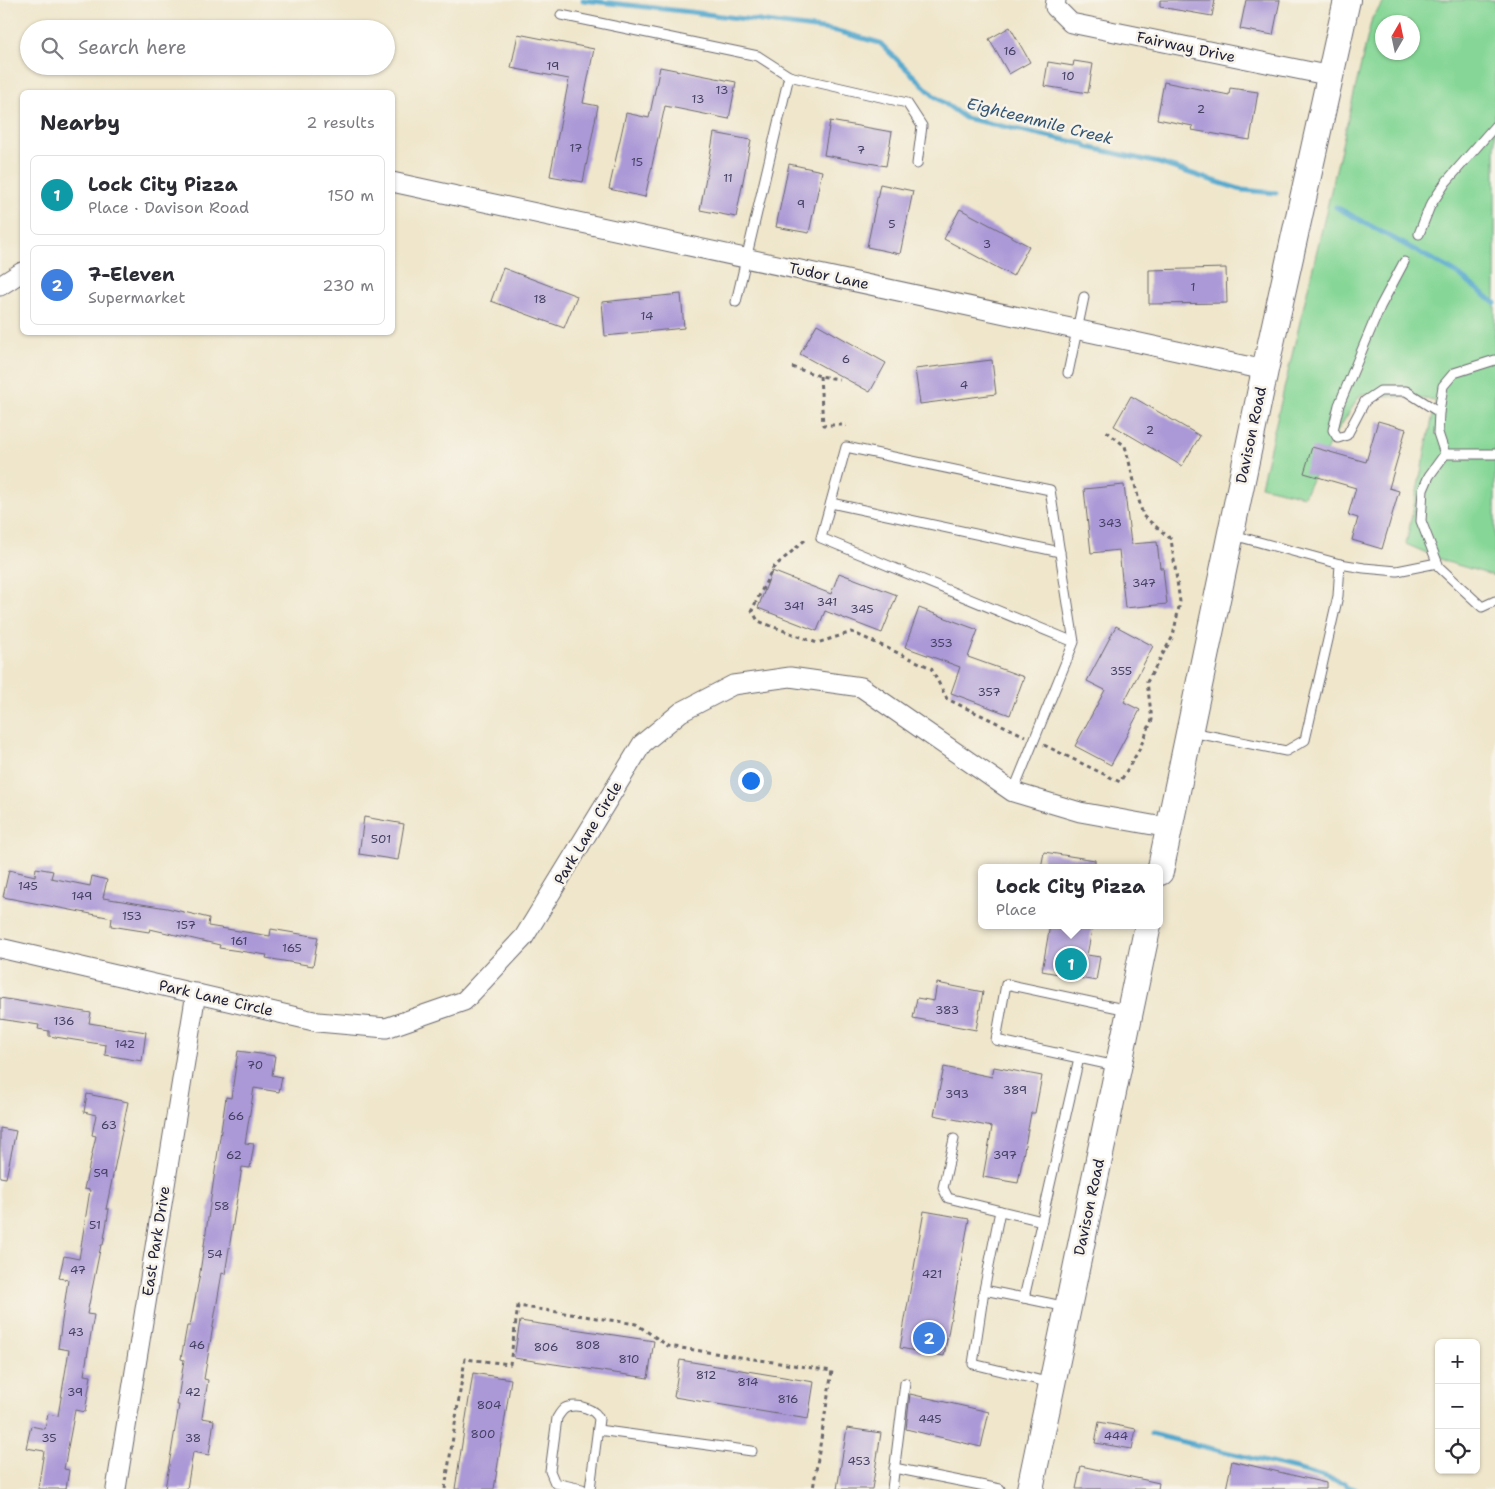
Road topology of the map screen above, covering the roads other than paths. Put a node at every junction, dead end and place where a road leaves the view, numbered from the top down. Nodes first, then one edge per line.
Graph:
1 (1056, 0) edge
2 (1346, 0) edge
3 (561, 15) dead end
4 (789, 76) junction
5 (1331, 76) junction
6 (1495, 126) edge
7 (917, 164) dead end
8 (395, 183) edge
9 (1419, 234) dead end
10 (747, 258) junction
11 (1404, 262) dead end
12 (20, 273) edge
13 (0, 286) edge
14 (1084, 297) dead end
15 (736, 302) dead end
16 (1077, 330) junction
17 (1495, 360) edge
18 (1265, 370) junction
19 (1068, 373) dead end
20 (1439, 412) junction
21 (1445, 454) junction
22 (1495, 454) edge
23 (831, 503) junction
24 (1230, 534) junction
25 (1060, 552) junction
26 (1437, 563) junction
27 (1340, 564) junction
28 (1495, 601) edge
29 (1074, 642) junction
30 (1189, 732) junction
31 (1013, 792) junction
32 (1169, 828) junction
33 (1162, 864) edge
34 (1147, 929) edge
35 (0, 948) edge
36 (196, 994) junction
37 (1130, 1011) junction
38 (1079, 1058) junction
39 (1119, 1067) junction
40 (954, 1139) dead end
41 (1000, 1210) junction
42 (1042, 1221) junction
43 (984, 1290) junction
44 (1024, 1298) junction
45 (1068, 1308) junction
46 (905, 1383) dead end
47 (1052, 1383) junction
48 (598, 1430) junction
49 (752, 1451) dead end
50 (894, 1468) junction
51 (116, 1489) edge
52 (582, 1489) edge
53 (590, 1489) edge
54 (892, 1489) edge
55 (1000, 1489) edge
56 (1030, 1489) edge

1 - 5 street, Fairway Drive
2 - 5 street, Davison Road
3 - 4 lane
4 - 7 lane
4 - 10 lane
5 - 18 street, Davison Road
6 - 9 lane
8 - 10 street, Tudor Lane
10 - 15 lane
10 - 16 street, Tudor Lane
11 - 20 lane
12 - 13 street
14 - 16 lane
16 - 18 street, Tudor Lane
16 - 19 lane
17 - 20 lane
18 - 24 street, Davison Road
20 - 21 lane
21 - 22 lane
21 - 26 lane
23 - 25 lane
23 - 25 lane
23 - 29 lane
24 - 27 lane
24 - 30 street, Davison Road
25 - 29 lane
26 - 27 lane
26 - 28 lane
27 - 30 lane
29 - 31 lane
30 - 32 street, Davison Road
31 - 32 street, Park Lane Circle
31 - 36 street, Park Lane Circle
32 - 33 street, Davison Road
34 - 37 street, Davison Road
35 - 36 street, Park Lane Circle
36 - 51 street, East Park Drive
37 - 38 lane
37 - 39 street, Davison Road
38 - 39 lane
38 - 42 lane
39 - 45 street, Davison Road
40 - 41 lane
41 - 42 lane
41 - 43 lane
42 - 44 lane
43 - 44 lane
43 - 47 lane
44 - 45 lane
45 - 47 street, Davison Road
46 - 50 lane
47 - 56 street, Davison Road
48 - 49 lane
48 - 52 lane
48 - 53 lane
50 - 54 lane
50 - 55 lane

